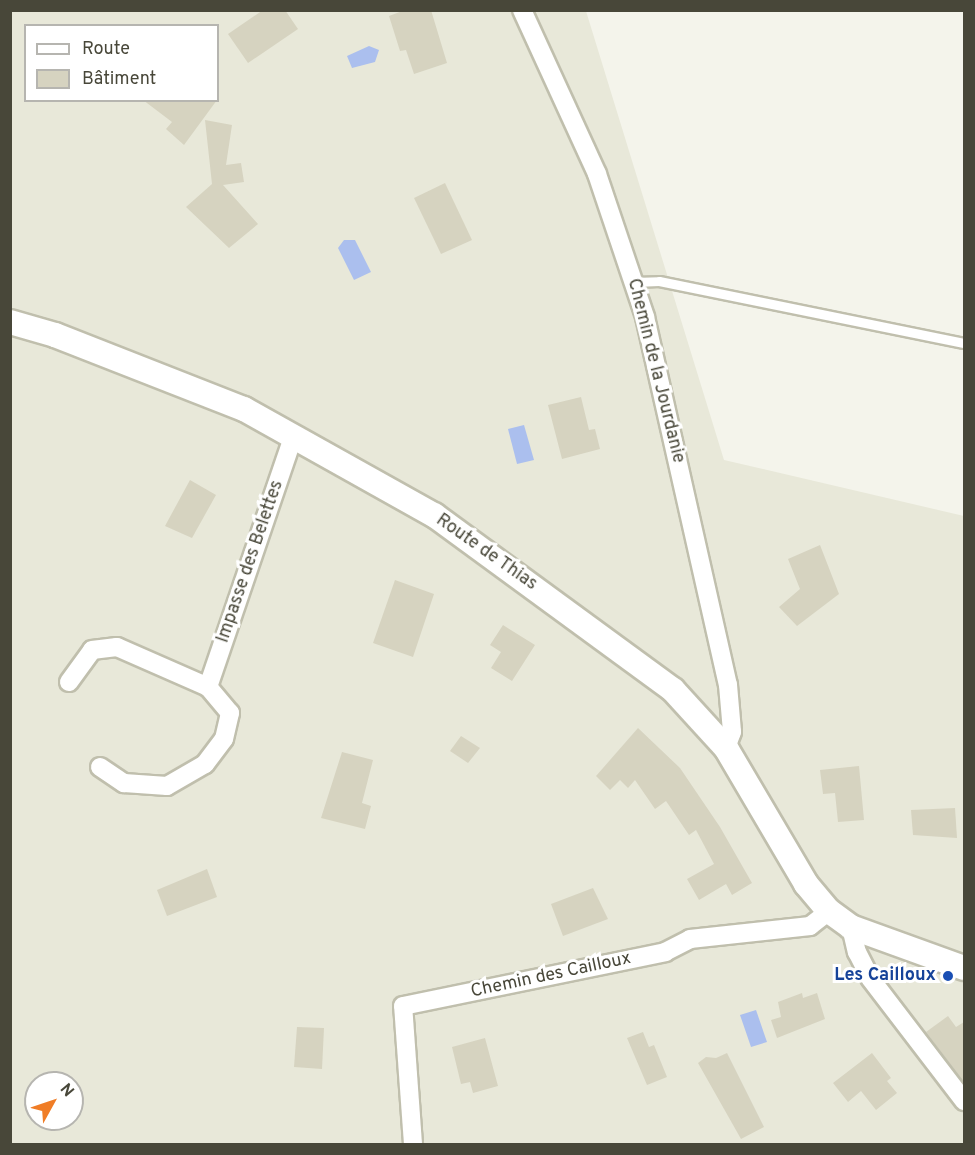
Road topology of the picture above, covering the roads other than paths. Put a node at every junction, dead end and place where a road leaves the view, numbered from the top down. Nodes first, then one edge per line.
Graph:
1 (522, 10) edge
2 (634, 282) junction
3 (10, 322) edge
4 (964, 343) edge
5 (293, 436) junction
6 (69, 682) dead end
7 (208, 687) junction
8 (726, 747) junction
9 (100, 767) dead end
10 (829, 911) junction
11 (851, 927) junction
12 (964, 968) edge
13 (964, 1101) edge
14 (413, 1144) edge

1 - 2 street, Chemin de la Jourdanie
2 - 4 lane
2 - 8 street, Chemin de la Jourdanie
3 - 5 street, Route de Thias
5 - 7 street, Impasse des Belettes
5 - 8 street, Route de Thias
6 - 7 street
7 - 9 street
8 - 10 street, Route de Thias
10 - 11 street, Route de Thias
10 - 14 street, Chemin des Cailloux
11 - 12 street, Route de Thias
11 - 13 street

